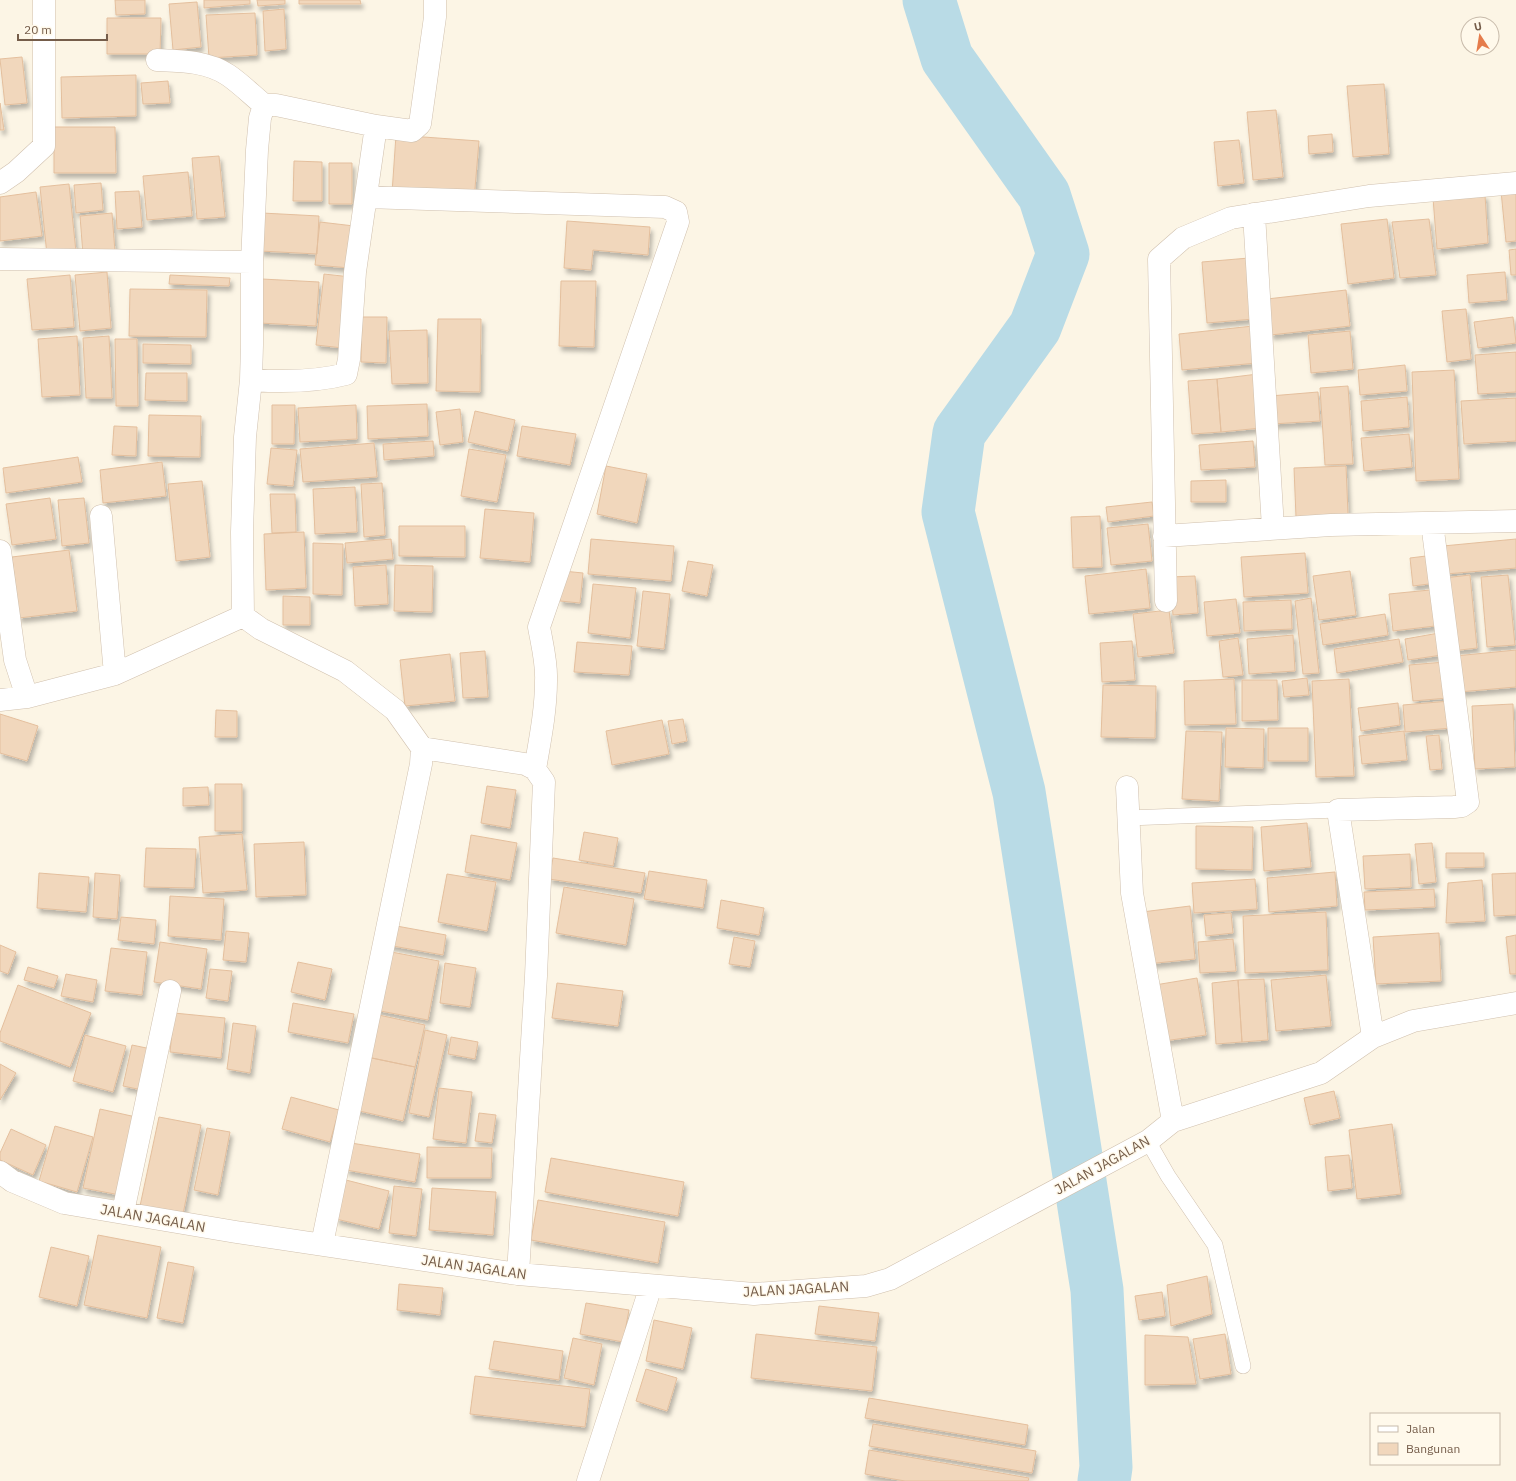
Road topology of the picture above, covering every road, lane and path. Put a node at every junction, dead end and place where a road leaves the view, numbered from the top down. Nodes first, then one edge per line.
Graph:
1 (44, 0) edge
2 (435, 0) edge
3 (158, 60) dead end
4 (264, 105) junction
5 (376, 126) junction
6 (0, 183) edge
7 (1516, 183) edge
8 (366, 197) junction
9 (1254, 214) junction
10 (0, 259) edge
11 (252, 262) junction
12 (251, 380) junction
13 (101, 516) dead end
14 (1516, 521) edge
15 (1432, 523) junction
16 (1273, 528) junction
17 (1164, 536) junction
18 (0, 551) edge
19 (1166, 601) dead end
20 (244, 616) junction
21 (115, 674) junction
22 (27, 697) junction
23 (0, 700) edge
24 (422, 748) junction
25 (535, 769) junction
26 (1127, 787) dead end
27 (1338, 810) junction
28 (1128, 818) junction
29 (170, 991) dead end
30 (1516, 1003) edge
31 (1373, 1037) junction
32 (1173, 1121) junction
33 (1148, 1142) junction
34 (0, 1172) edge
35 (123, 1212) junction
36 (322, 1244) junction
37 (518, 1274) junction
38 (650, 1286) junction
39 (1243, 1366) dead end
40 (588, 1481) edge

1 - 6 street
2 - 5 street
3 - 4 street
4 - 5 street
4 - 11 street
5 - 8 street
7 - 9 street
8 - 12 street
8 - 25 street
9 - 16 street
9 - 17 street
10 - 11 street
11 - 12 street
12 - 20 street
13 - 21 street
14 - 15 street
15 - 16 street
15 - 27 street
16 - 17 street
17 - 19 street
18 - 22 street
20 - 21 street
20 - 24 street
21 - 22 street
22 - 23 street
24 - 25 street
24 - 36 street
25 - 37 street
26 - 28 street
27 - 28 lane
27 - 31 street
28 - 32 street
29 - 35 street
30 - 31 street, JALAN JAGALAN
31 - 32 street, JALAN JAGALAN
32 - 33 street, JALAN JAGALAN
33 - 38 street, JALAN JAGALAN
33 - 39 lane
34 - 35 street, JALAN JAGALAN
35 - 36 street, JALAN JAGALAN
36 - 37 street, JALAN JAGALAN
37 - 38 street, JALAN JAGALAN
38 - 40 street

